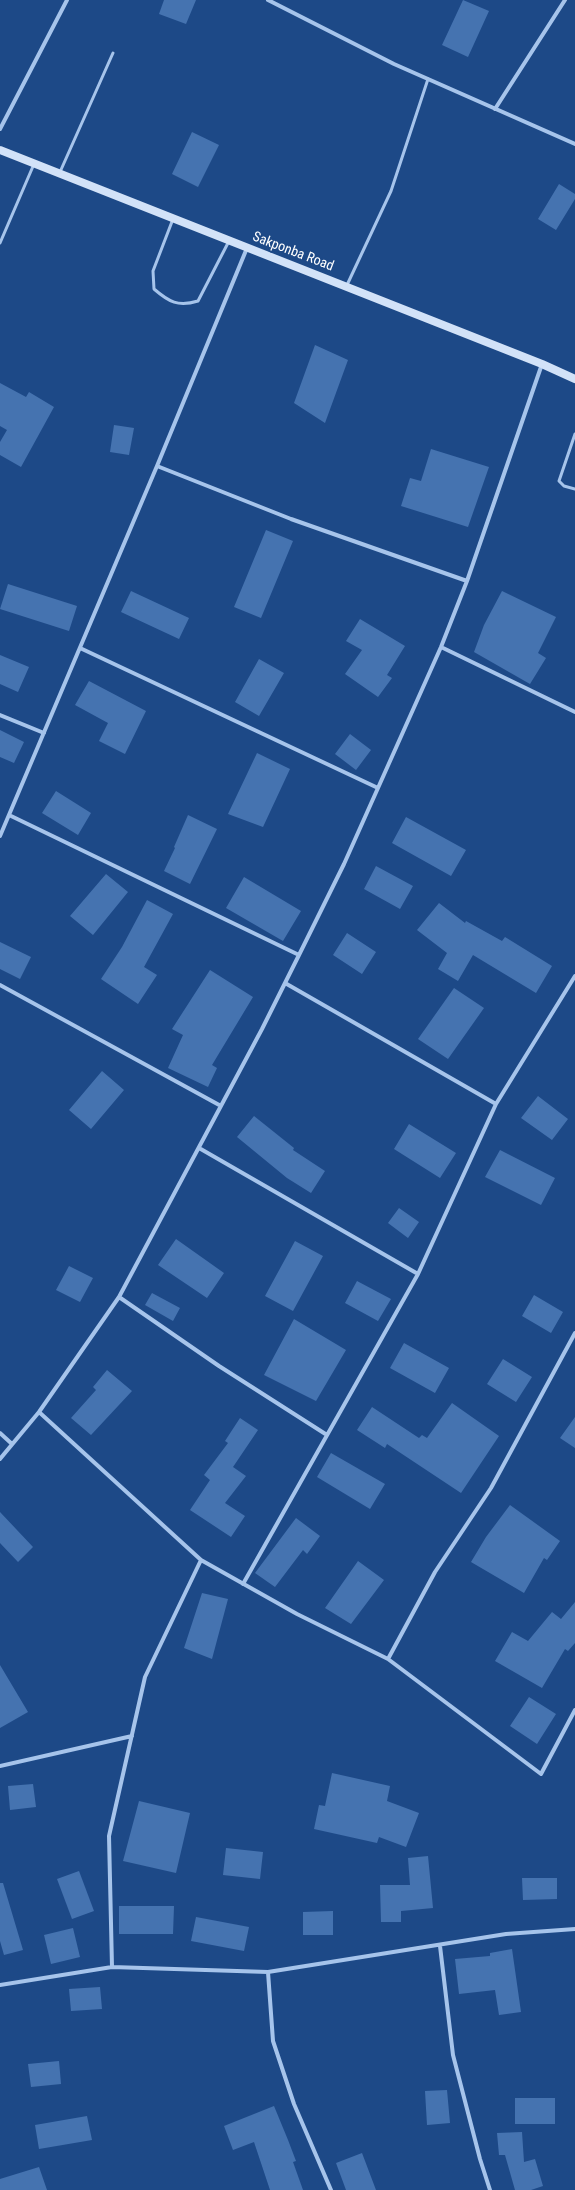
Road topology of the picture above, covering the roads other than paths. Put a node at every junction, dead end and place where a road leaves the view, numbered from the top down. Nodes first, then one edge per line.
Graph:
1 (66, 0) edge
2 (268, 0) edge
3 (565, 0) edge
4 (113, 54) dead end
5 (428, 80) junction
6 (494, 108) junction
7 (0, 129) edge
8 (575, 144) edge
9 (0, 150) edge
10 (34, 163) junction
11 (59, 173) junction
12 (173, 219) junction
13 (229, 241) junction
14 (0, 243) edge
15 (247, 248) junction
16 (346, 287) junction
17 (542, 364) junction
18 (574, 376) edge
19 (575, 434) edge
20 (157, 466) junction
21 (575, 489) edge
22 (467, 581) junction
23 (442, 647) junction
24 (80, 648) junction
25 (575, 712) edge
26 (0, 715) edge
27 (44, 733) junction
28 (378, 788) junction
29 (9, 816) junction
30 (0, 836) edge
31 (299, 955) junction
32 (575, 976) edge
33 (285, 983) junction
34 (0, 985) edge
35 (496, 1104) junction
36 (221, 1106) junction
37 (199, 1148) junction
38 (418, 1274) junction
39 (119, 1297) junction
40 (575, 1333) edge
41 (39, 1412) junction
42 (0, 1433) edge
43 (327, 1435) junction
44 (12, 1444) junction
45 (0, 1458) edge
46 (201, 1560) junction
47 (243, 1584) junction
48 (388, 1659) junction
49 (575, 1710) edge
50 (132, 1736) junction
51 (0, 1766) edge
52 (575, 1929) edge
53 (440, 1946) junction
54 (112, 1966) junction
55 (268, 1972) junction
56 (0, 1985) edge
57 (331, 2190) edge
58 (490, 2190) edge

1 - 7 street
2 - 5 street
3 - 6 street
4 - 11 lane
5 - 6 street
5 - 16 lane
6 - 8 street
9 - 10 main road, Sakponba Road
10 - 11 main road, Sakponba Road
10 - 14 lane
11 - 12 main road, Sakponba Road
12 - 13 main road, Sakponba Road
12 - 13 lane
13 - 15 main road, Sakponba Road
15 - 16 main road, Sakponba Road
15 - 20 street
16 - 17 main road, Sakponba Road
17 - 18 main road, Sakponba Road
17 - 22 street
19 - 21 lane
20 - 22 street
20 - 24 street
22 - 23 street
23 - 25 street
23 - 28 street
24 - 27 street
24 - 28 street
26 - 27 street
27 - 29 street
28 - 31 street
29 - 30 street
29 - 31 street
31 - 33 street
32 - 35 street
33 - 35 street
33 - 36 street
34 - 36 street
35 - 38 street
36 - 37 street
37 - 38 street
37 - 39 street
38 - 43 street
39 - 41 street
39 - 43 street
40 - 48 street
41 - 44 street
41 - 46 street
42 - 44 street
43 - 47 street
44 - 45 street
46 - 47 street
46 - 50 street
47 - 48 street
48 - 49 street
50 - 51 street
50 - 54 street
52 - 53 street
53 - 55 street
53 - 58 street
54 - 55 street
54 - 56 street
55 - 57 street

